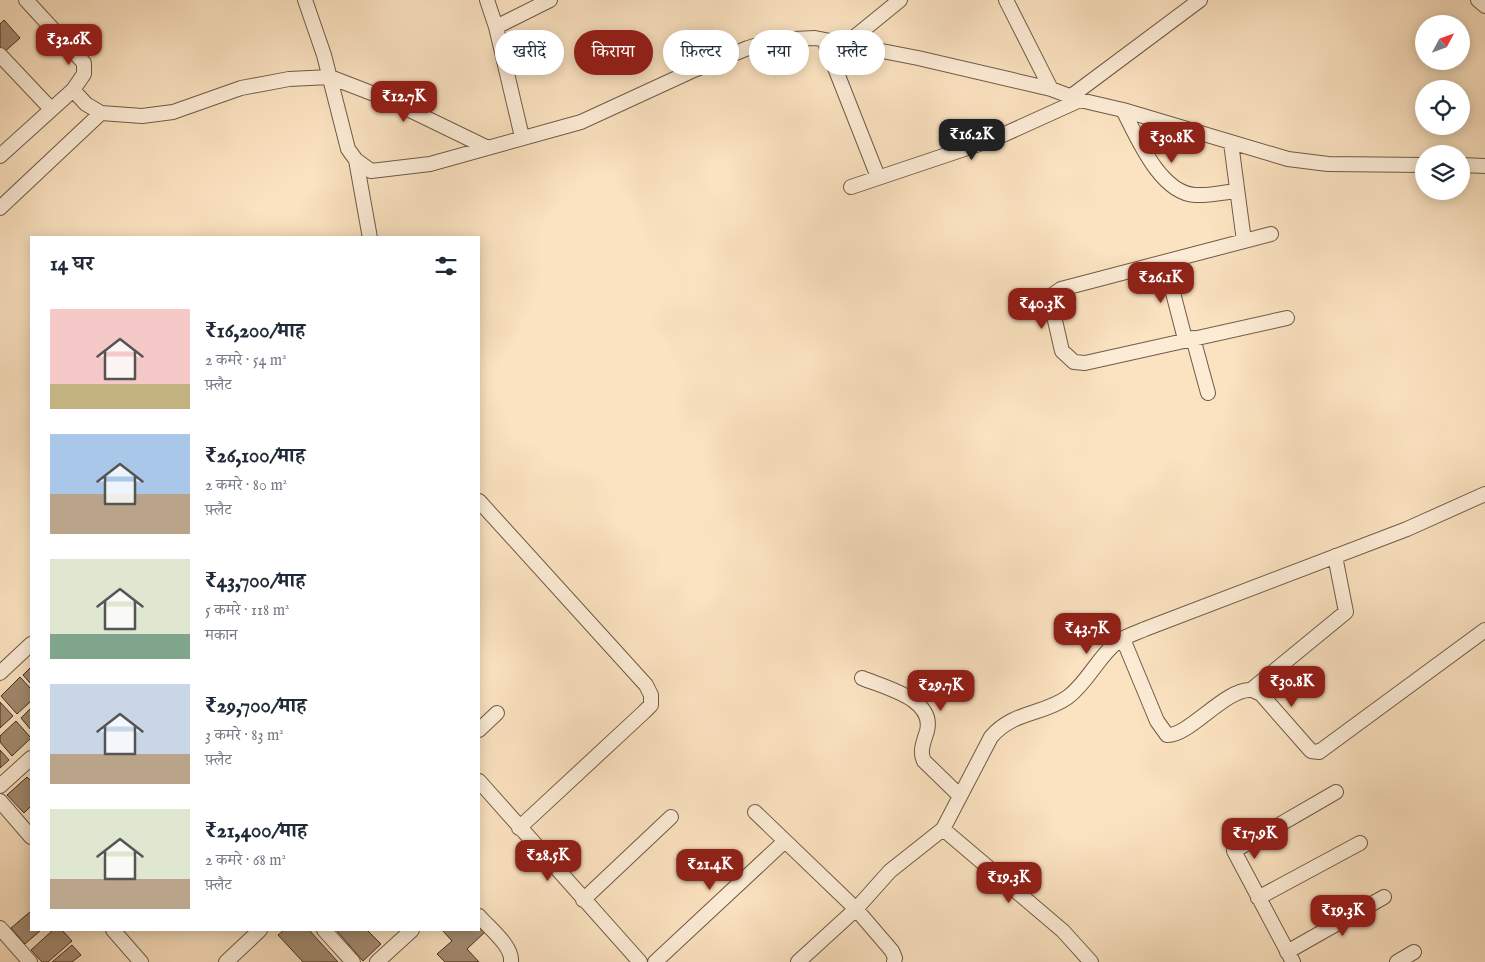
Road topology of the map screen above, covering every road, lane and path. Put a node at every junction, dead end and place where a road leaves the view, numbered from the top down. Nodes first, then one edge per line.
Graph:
1 (26, 0) edge
2 (305, 0) edge
3 (487, 0) edge
4 (550, 0) edge
5 (900, 0) edge
6 (1006, 0) edge
7 (1200, 0) edge
8 (1478, 0) edge
9 (1485, 6) edge
10 (496, 27) junction
11 (863, 30) edge
12 (819, 40) edge
13 (885, 52) edge
14 (0, 56) edge
15 (839, 75) edge
16 (330, 77) junction
17 (1051, 89) junction
18 (73, 90) junction
19 (1075, 98) junction
20 (51, 109) junction
21 (1123, 110) junction
22 (101, 113) junction
23 (522, 137) junction
24 (1231, 143) junction
25 (488, 148) junction
26 (2, 149) edge
27 (356, 160) junction
28 (1415, 165) edge
29 (1470, 165) edge
30 (1485, 166) edge
31 (878, 178) junction
32 (851, 186) dead end
33 (1238, 191) junction
34 (0, 208) edge
35 (1271, 234) dead end
36 (370, 236) edge
37 (1244, 241) junction
38 (1165, 262) junction
39 (1287, 318) dead end
40 (1189, 339) junction
41 (1208, 393) dead end
42 (1485, 494) edge
43 (480, 502) edge
44 (1335, 556) junction
45 (1485, 630) edge
46 (1123, 639) junction
47 (30, 645) edge
48 (0, 673) edge
49 (862, 678) dead end
50 (1251, 690) junction
51 (497, 712) dead end
52 (480, 729) edge
53 (30, 759) edge
54 (480, 782) edge
55 (0, 786) edge
56 (1336, 792) dead end
57 (960, 796) junction
58 (0, 801) edge
59 (755, 812) dead end
60 (671, 817) dead end
61 (520, 828) junction
62 (943, 829) junction
63 (30, 836) edge
64 (785, 841) junction
65 (1360, 842) dead end
66 (1384, 897) dead end
67 (1258, 898) junction
68 (583, 900) junction
69 (856, 909) junction
70 (480, 917) edge
71 (0, 928) edge
72 (114, 931) edge
73 (259, 931) edge
74 (325, 931) edge
75 (411, 931) edge
76 (1414, 952) dead end
77 (1290, 957) edge
78 (134, 959) edge
79 (30, 962) edge
80 (226, 962) edge
81 (353, 962) edge
82 (377, 962) edge
83 (511, 962) edge
84 (640, 962) edge
85 (656, 962) edge
86 (798, 962) edge
87 (894, 962) edge
88 (1091, 962) edge
89 (1397, 962) edge

1 - 18 street
2 - 16 street
3 - 10 street
4 - 10 street
5 - 11 street
6 - 17 street
7 - 19 street
8 - 9 street
10 - 23 street
12 - 23 street
13 - 17 street
14 - 20 street
15 - 31 street
16 - 22 street
16 - 25 street
16 - 27 street
17 - 19 street
18 - 20 street
18 - 22 street
19 - 21 street
19 - 31 street
20 - 26 street
21 - 24 street
21 - 33 street
22 - 34 street
23 - 25 street
24 - 28 street
24 - 33 street
25 - 27 street
27 - 36 street
29 - 30 street
31 - 32 street
33 - 37 street
35 - 37 street
37 - 38 street
38 - 40 street
38 - 40 street
39 - 40 street
40 - 41 street
42 - 44 street
43 - 61 street
44 - 46 street
44 - 50 street
45 - 50 street
46 - 50 street
46 - 57 street
47 - 48 street
49 - 57 street
51 - 52 street
53 - 55 street
54 - 61 street
56 - 67 street
57 - 62 street
58 - 63 street
59 - 64 street
60 - 68 street
61 - 68 street
62 - 69 street
62 - 88 street
64 - 69 street
64 - 85 street
65 - 67 street
66 - 77 street
67 - 77 street
68 - 84 street
69 - 86 street
69 - 87 street
70 - 83 street
71 - 79 street
72 - 78 street
73 - 80 street
74 - 81 street
75 - 82 street
76 - 89 street

